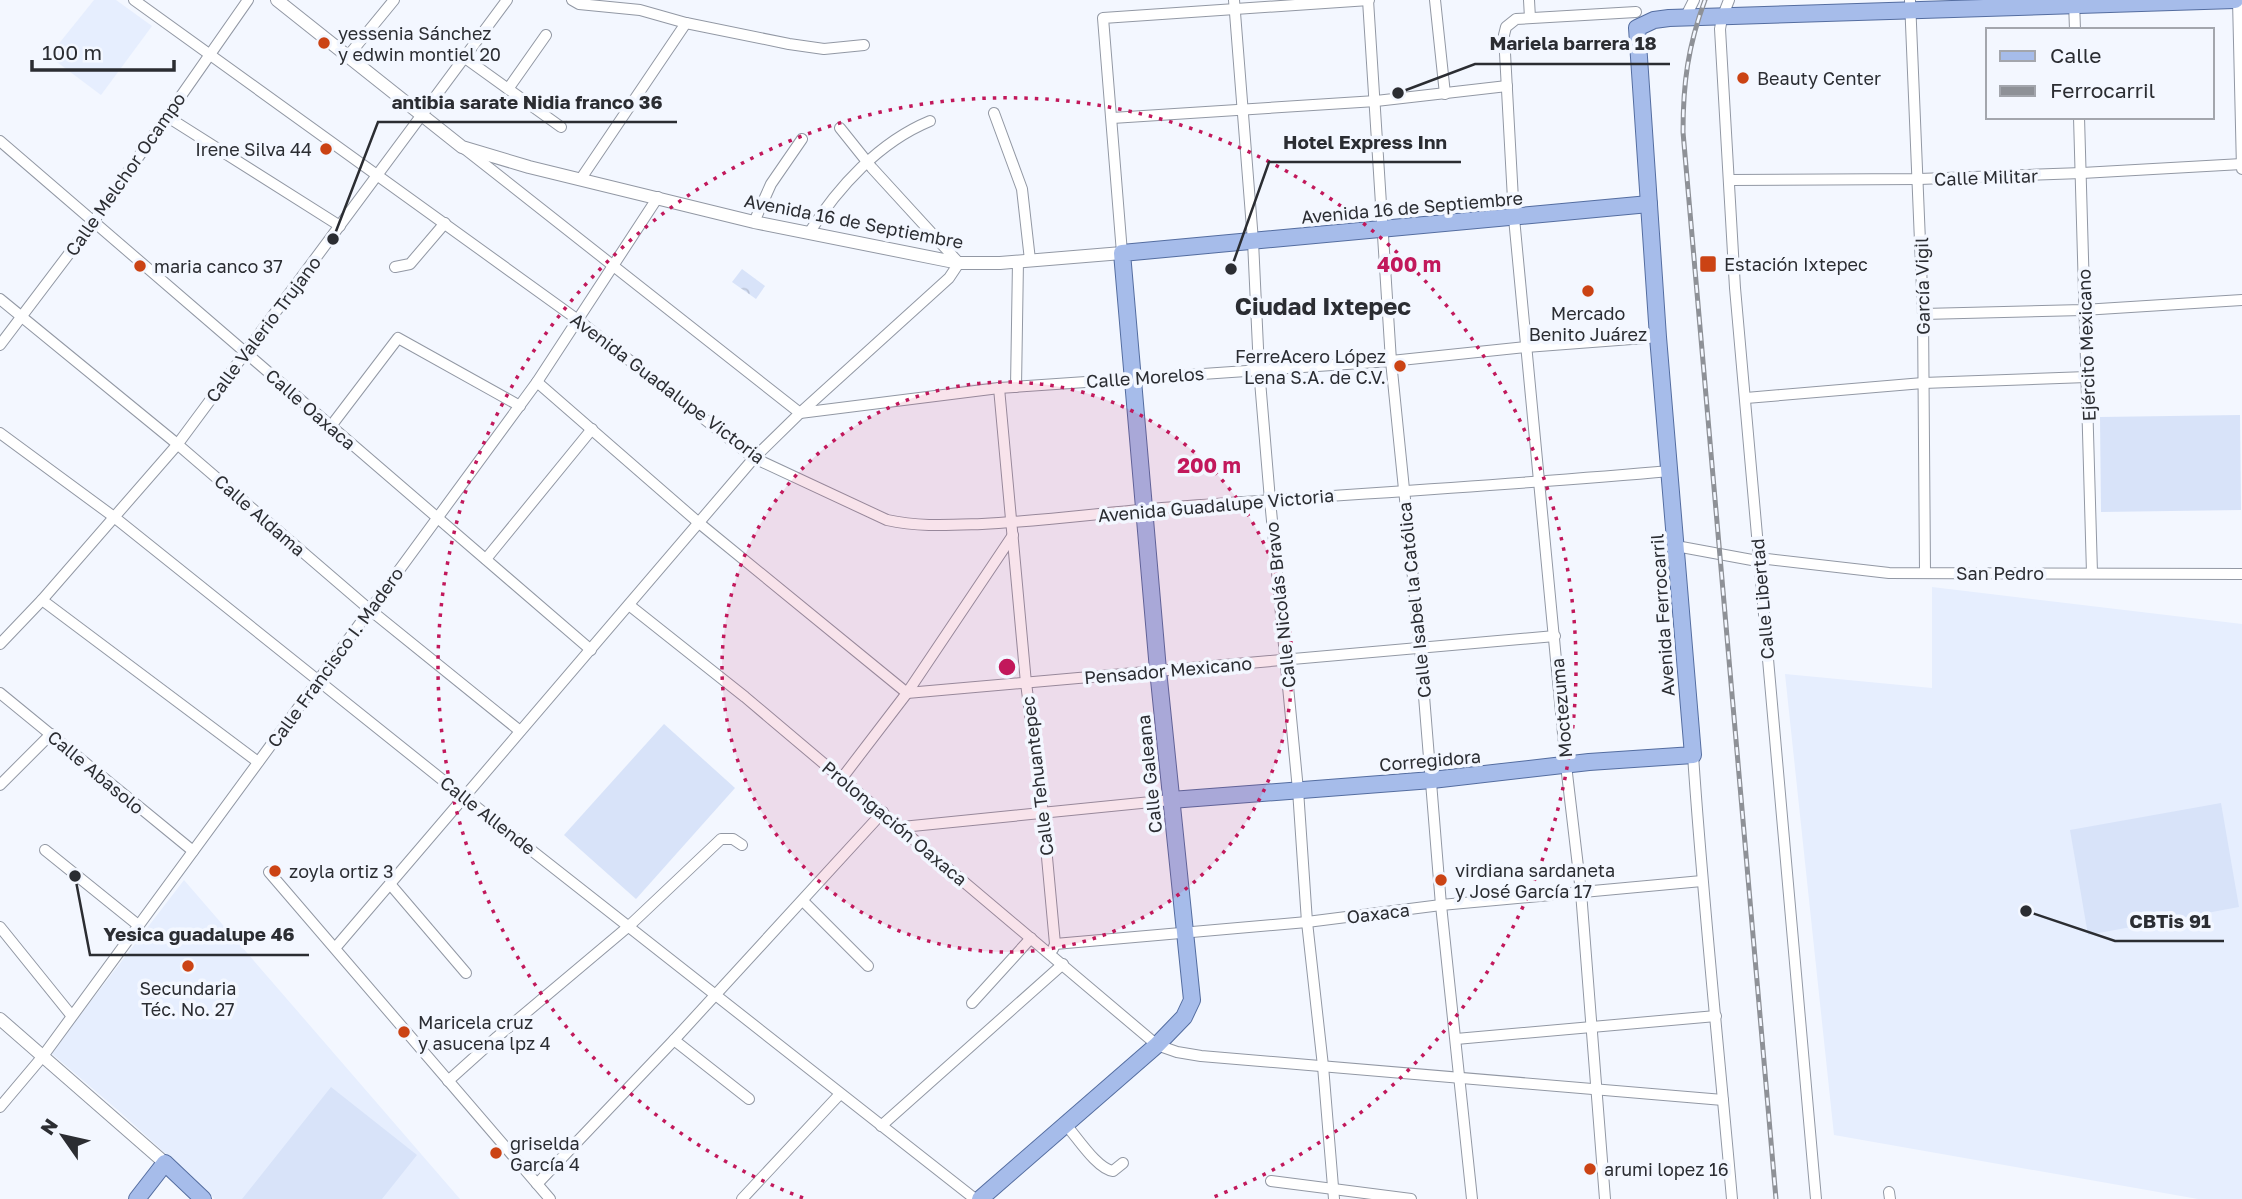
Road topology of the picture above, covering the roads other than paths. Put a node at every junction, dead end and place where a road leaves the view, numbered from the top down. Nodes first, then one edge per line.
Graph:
1 (134, 0) edge
2 (248, 0) edge
3 (277, 0) edge
4 (394, 0) edge
5 (508, 0) edge
6 (572, 0) edge
7 (1368, 0) edge
8 (1435, 0) edge
9 (1529, 0) edge
10 (1694, 0) edge
11 (1729, 0) edge
12 (2237, 0) edge
13 (1312, 2) edge
14 (2074, 3) edge
15 (1235, 5) edge
16 (1910, 5) edge
17 (1636, 13) edge
18 (1530, 18) junction
19 (1685, 18) junction
20 (1721, 18) junction
21 (686, 23) junction
22 (2075, 28) edge
23 (546, 35) dead end
24 (864, 45) dead end
25 (208, 55) junction
26 (348, 56) junction
27 (465, 58) junction
28 (1507, 86) junction
29 (508, 89) junction
30 (1445, 94) junction
31 (1376, 101) junction
32 (1242, 110) junction
33 (994, 113) dead end
34 (166, 116) junction
35 (422, 116) junction
36 (1112, 118) junction
37 (2079, 119) edge
38 (930, 121) dead end
39 (561, 127) dead end
40 (840, 128) dead end
41 (802, 139) dead end
42 (0, 141) edge
43 (462, 147) junction
44 (867, 162) junction
45 (2242, 164) edge
46 (2242, 170) edge
47 (376, 173) junction
48 (2081, 173) junction
49 (1919, 179) junction
50 (580, 180) junction
51 (1730, 180) junction
52 (658, 197) junction
53 (1650, 204) junction
54 (1514, 218) junction
55 (93, 222) junction
56 (754, 222) junction
57 (444, 223) junction
58 (340, 226) junction
59 (1384, 227) junction
60 (809, 233) junction
61 (1254, 241) junction
62 (1122, 253) junction
63 (1024, 261) junction
64 (959, 263) junction
65 (612, 266) junction
66 (395, 267) dead end
67 (0, 299) edge
68 (2242, 300) edge
69 (2083, 310) junction
70 (1923, 314) junction
71 (21, 316) junction
72 (578, 320) junction
73 (1658, 337) junction
74 (0, 345) edge
75 (1526, 347) junction
76 (246, 352) junction
77 (1391, 360) junction
78 (1259, 369) junction
79 (2087, 377) junction
80 (1132, 378) junction
81 (537, 382) junction
82 (1923, 383) junction
83 (1016, 387) junction
84 (999, 388) junction
85 (1746, 398) junction
86 (520, 406) junction
87 (800, 413) junction
88 (331, 426) junction
89 (592, 429) junction
90 (0, 433) edge
91 (177, 444) junction
92 (754, 458) junction
93 (1670, 471) junction
94 (1539, 482) junction
95 (1403, 491) junction
96 (1269, 500) junction
97 (1145, 510) junction
98 (114, 517) junction
99 (438, 517) junction
100 (1013, 522) junction
101 (699, 523) junction
102 (1013, 534) junction
103 (1676, 547) junction
104 (1759, 558) junction
105 (486, 559) junction
106 (1926, 572) junction
107 (2092, 573) junction
108 (2242, 574) edge
109 (42, 600) junction
110 (629, 605) junction
111 (369, 609) junction
112 (1555, 636) junction
113 (0, 644) edge
114 (1420, 647) junction
115 (591, 650) junction
116 (1286, 660) junction
117 (1158, 670) junction
118 (318, 678) junction
119 (1026, 684) junction
120 (0, 693) edge
121 (907, 693) junction
122 (520, 731) junction
123 (51, 734) junction
124 (1693, 755) junction
125 (258, 762) junction
126 (1566, 765) junction
127 (842, 778) junction
128 (1432, 780) junction
129 (0, 785) edge
130 (1298, 790) junction
131 (465, 798) junction
132 (1171, 800) junction
133 (883, 812) junction
134 (1043, 814) junction
135 (902, 827) junction
136 (742, 845) dead end
137 (45, 850) dead end
138 (193, 851) junction
139 (268, 872) dead end
140 (1702, 881) junction
141 (390, 884) junction
142 (1581, 892) junction
143 (803, 901) junction
144 (1441, 905) junction
145 (1307, 922) junction
146 (138, 925) junction
147 (629, 926) junction
148 (0, 927) edge
149 (1184, 933) junction
150 (1031, 938) junction
151 (336, 947) junction
152 (1053, 949) junction
153 (1063, 964) junction
154 (868, 966) dead end
155 (466, 973) dead end
156 (716, 995) junction
157 (972, 1003) dead end
158 (71, 1015) junction
159 (1716, 1016) junction
160 (0, 1019) edge
161 (1592, 1026) junction
162 (1456, 1038) junction
163 (674, 1040) junction
164 (1157, 1045) junction
165 (43, 1056) junction
166 (1323, 1066) junction
167 (1459, 1079) junction
168 (448, 1082) junction
169 (1598, 1089) junction
170 (840, 1094) junction
171 (750, 1099) dead end
172 (1723, 1100) junction
173 (0, 1107) edge
174 (1066, 1125) junction
175 (881, 1126) junction
176 (165, 1163) junction
177 (1123, 1163) dead end
178 (1271, 1181) dead end
179 (537, 1184) junction
180 (1333, 1194) edge
181 (138, 1199) edge
182 (203, 1199) edge
183 (550, 1199) edge
184 (742, 1199) edge
185 (978, 1199) edge
186 (1411, 1199) edge
187 (1472, 1199) edge
188 (1605, 1199) edge
189 (1731, 1199) edge
190 (1816, 1199) edge

1 - 25 street, Avenida Guadalupe Victoria
2 - 25 street, Calle Melchor Ocampo
3 - 26 street, Avenida 16 de Septiembre
4 - 26 street
5 - 27 street, Calle Valerio Trujano
6 - 21 street
7 - 13 street
7 - 31 street, Calle Isabel la Católica
8 - 30 street
9 - 18 street
10 - 19 street
11 - 20 street, Calle Libertad
12 - 14 main road
12 - 45 street
13 - 15 street
14 - 16 main road
14 - 22 street
15 - 32 street, Calle Nicolás Bravo
15 - 36 street
16 - 20 main road
16 - 49 street, García Vigil
17 - 18 street
17 - 19 main road
17 - 53 main road, Avenida Ferrocarril
18 - 28 street, Moctezuma
19 - 20 main road
20 - 51 street, Calle Libertad
21 - 24 street
21 - 50 street
23 - 29 street
25 - 34 street, Calle Melchor Ocampo
25 - 47 street, Avenida Guadalupe Victoria
26 - 35 street, Avenida 16 de Septiembre
27 - 29 street
27 - 35 street, Calle Valerio Trujano
28 - 30 street
28 - 54 street, Moctezuma
29 - 39 street
30 - 31 street
31 - 32 street
31 - 59 street, Calle Isabel la Católica
32 - 36 street
32 - 61 street, Calle Nicolás Bravo
33 - 63 street
34 - 55 street, Calle Melchor Ocampo
34 - 58 street
35 - 43 street, Avenida 16 de Septiembre
35 - 47 street, Calle Valerio Trujano
36 - 62 street
37 - 48 street, Ejército Mexicano
38 - 44 street
40 - 44 street
41 - 56 street
42 - 55 street, Calle Oaxaca
43 - 50 street, Avenida 16 de Septiembre
43 - 65 street
44 - 60 street
44 - 64 street
45 - 46 street
45 - 48 street, Calle Militar
47 - 57 street, Avenida Guadalupe Victoria
47 - 58 street, Calle Valerio Trujano
48 - 49 street, Calle Militar
48 - 69 street, Ejército Mexicano
49 - 51 street, Calle Militar
49 - 70 street, García Vigil
50 - 52 street, Avenida 16 de Septiembre
51 - 85 street, Calle Libertad
52 - 56 street, Avenida 16 de Septiembre
52 - 65 street, Calle Francisco I. Madero
53 - 54 main road, Avenida 16 de Septiembre
53 - 73 main road, Avenida Ferrocarril
54 - 59 main road, Avenida 16 de Septiembre
54 - 75 street, Moctezuma
55 - 71 street, Calle Melchor Ocampo
55 - 76 street, Calle Oaxaca
56 - 60 street, Avenida 16 de Septiembre
57 - 66 street
57 - 72 street, Avenida Guadalupe Victoria
58 - 76 street, Calle Valerio Trujano
59 - 61 main road, Avenida 16 de Septiembre
59 - 77 street, Calle Isabel la Católica
60 - 64 street, Avenida 16 de Septiembre
61 - 62 main road, Avenida 16 de Septiembre
61 - 78 street, Calle Nicolás Bravo
62 - 63 street, Avenida 16 de Septiembre
62 - 80 main road, Calle Galeana
63 - 64 street, Avenida 16 de Septiembre
63 - 83 street
64 - 87 street
65 - 72 street, Calle Francisco I. Madero
65 - 87 street
67 - 71 street, Calle Aldama
68 - 69 street
69 - 70 street
69 - 79 street, Ejército Mexicano
70 - 82 street, García Vigil
71 - 74 street, Calle Melchor Ocampo
71 - 91 street, Calle Aldama
72 - 81 street, Calle Francisco I. Madero
72 - 92 street, Avenida Guadalupe Victoria
73 - 75 street, Calle Morelos
73 - 93 main road, Avenida Ferrocarril
75 - 77 street, Calle Morelos
75 - 94 street, Moctezuma
76 - 88 street, Calle Oaxaca
76 - 91 street, Calle Valerio Trujano
77 - 78 street, Calle Morelos
77 - 95 street, Calle Isabel la Católica
78 - 80 street, Calle Morelos
78 - 96 street, Calle Nicolás Bravo
79 - 82 street
79 - 107 street, Ejército Mexicano
80 - 83 street, Calle Morelos
80 - 97 main road, Calle Galeana
81 - 86 street, Calle Francisco I. Madero
81 - 89 street
82 - 85 street
82 - 106 street, García Vigil
83 - 84 street, Calle Morelos
84 - 87 street, Calle Morelos
84 - 100 street, Calle Tehuantepec
85 - 104 street, Calle Libertad
86 - 88 street
86 - 99 street, Calle Francisco I. Madero
87 - 92 street
88 - 99 street, Calle Oaxaca
89 - 101 street
89 - 105 street
90 - 98 street, Calle Allende
91 - 98 street, Calle Valerio Trujano
91 - 111 street, Calle Aldama
92 - 100 street, Avenida Guadalupe Victoria
92 - 101 street
93 - 94 street, Avenida Guadalupe Victoria
93 - 103 main road, Avenida Ferrocarril
94 - 95 street, Avenida Guadalupe Victoria
94 - 112 street, Moctezuma
95 - 96 street, Avenida Guadalupe Victoria
95 - 114 street, Calle Isabel la Católica
96 - 97 street, Avenida Guadalupe Victoria
96 - 116 street, Calle Nicolás Bravo
97 - 100 street, Avenida Guadalupe Victoria
97 - 117 main road, Calle Galeana
98 - 109 street, Calle Valerio Trujano
98 - 118 street, Calle Allende
99 - 105 street, Calle Oaxaca
99 - 111 street, Calle Francisco I. Madero
100 - 102 street, Calle Tehuantepec
101 - 110 street
101 - 121 street
102 - 119 street, Calle Tehuantepec
102 - 121 street
103 - 104 street, San Pedro
103 - 124 main road, Avenida Ferrocarril
104 - 106 street, San Pedro
104 - 190 street, Calle Libertad
105 - 115 street, Calle Oaxaca
106 - 107 street, San Pedro
107 - 108 street, San Pedro
109 - 113 street, Calle Valerio Trujano
109 - 125 street
110 - 115 street
110 - 127 street, Prolongación Oaxaca
111 - 118 street, Calle Francisco I. Madero
111 - 122 street, Calle Aldama
112 - 114 street, Pensador Mexicano
112 - 126 street, Moctezuma
114 - 116 street, Pensador Mexicano
114 - 128 street, Calle Isabel la Católica
115 - 122 street
116 - 117 street, Pensador Mexicano
116 - 130 street, Calle Nicolás Bravo
117 - 119 street, Pensador Mexicano
117 - 132 main road, Calle Galeana
118 - 125 street, Calle Francisco I. Madero
118 - 131 street, Calle Allende
119 - 121 street, Pensador Mexicano
119 - 134 street, Calle Tehuantepec
120 - 123 street, Calle Abasolo
121 - 127 street
122 - 131 street
123 - 129 street
123 - 138 street, Calle Abasolo
124 - 126 main road, Corregidora
124 - 140 street, Avenida Ferrocarril
125 - 138 street, Calle Francisco I. Madero
126 - 128 main road, Corregidora
126 - 142 street, Moctezuma
127 - 133 street, Prolongación Oaxaca
128 - 130 main road, Corregidora
128 - 144 street, Calle Isabel la Católica
130 - 132 main road, Corregidora
130 - 145 street, Calle Nicolás Bravo
131 - 141 street
131 - 147 street, Calle Allende
132 - 134 street
132 - 149 main road, Calle Galeana
133 - 135 street, Prolongación Oaxaca
133 - 143 street
134 - 135 street
134 - 152 street, Calle Tehuantepec
135 - 150 street, Prolongación Oaxaca
136 - 147 street
137 - 146 street
138 - 146 street, Calle Francisco I. Madero
139 - 151 street
140 - 142 street, Oaxaca
140 - 159 street, Avenida Ferrocarril
141 - 151 street
141 - 155 street
142 - 144 street, Oaxaca
142 - 161 street, Moctezuma
143 - 154 street
143 - 156 street
144 - 145 street, Oaxaca
144 - 162 street, Calle Isabel la Católica
145 - 149 street, Oaxaca
145 - 166 street, Calle Nicolás Bravo
146 - 158 street, Calle Francisco I. Madero
147 - 156 street, Calle Allende
147 - 168 street
148 - 158 street
149 - 152 street, Oaxaca
149 - 164 main road, Calle Galeana
150 - 152 street, Prolongación Oaxaca
150 - 157 street
151 - 168 street
152 - 153 street, Prolongación Oaxaca
153 - 164 street, Prolongación Oaxaca
153 - 175 street
156 - 163 street
156 - 170 street, Calle Allende
158 - 165 street, Calle Francisco I. Madero
159 - 161 street
159 - 172 street, Avenida Ferrocarril
160 - 165 street
161 - 162 street
161 - 169 street, Moctezuma
162 - 167 street, Calle Isabel la Católica
163 - 171 street
163 - 179 street
164 - 166 street
164 - 174 main road, Calle Galeana
165 - 173 street, Calle Francisco I. Madero
165 - 176 street
166 - 167 street
166 - 180 street, Calle Nicolás Bravo
167 - 169 street
167 - 187 street, Calle Isabel la Católica
168 - 179 street
169 - 172 street
169 - 188 street, Moctezuma
170 - 175 street, Calle Allende
170 - 184 street
172 - 189 street, Avenida Ferrocarril
174 - 177 street
174 - 185 main road, Calle Galeana
175 - 185 street, Calle Allende
176 - 181 main road
176 - 182 main road
178 - 180 street
179 - 183 street
180 - 186 street

